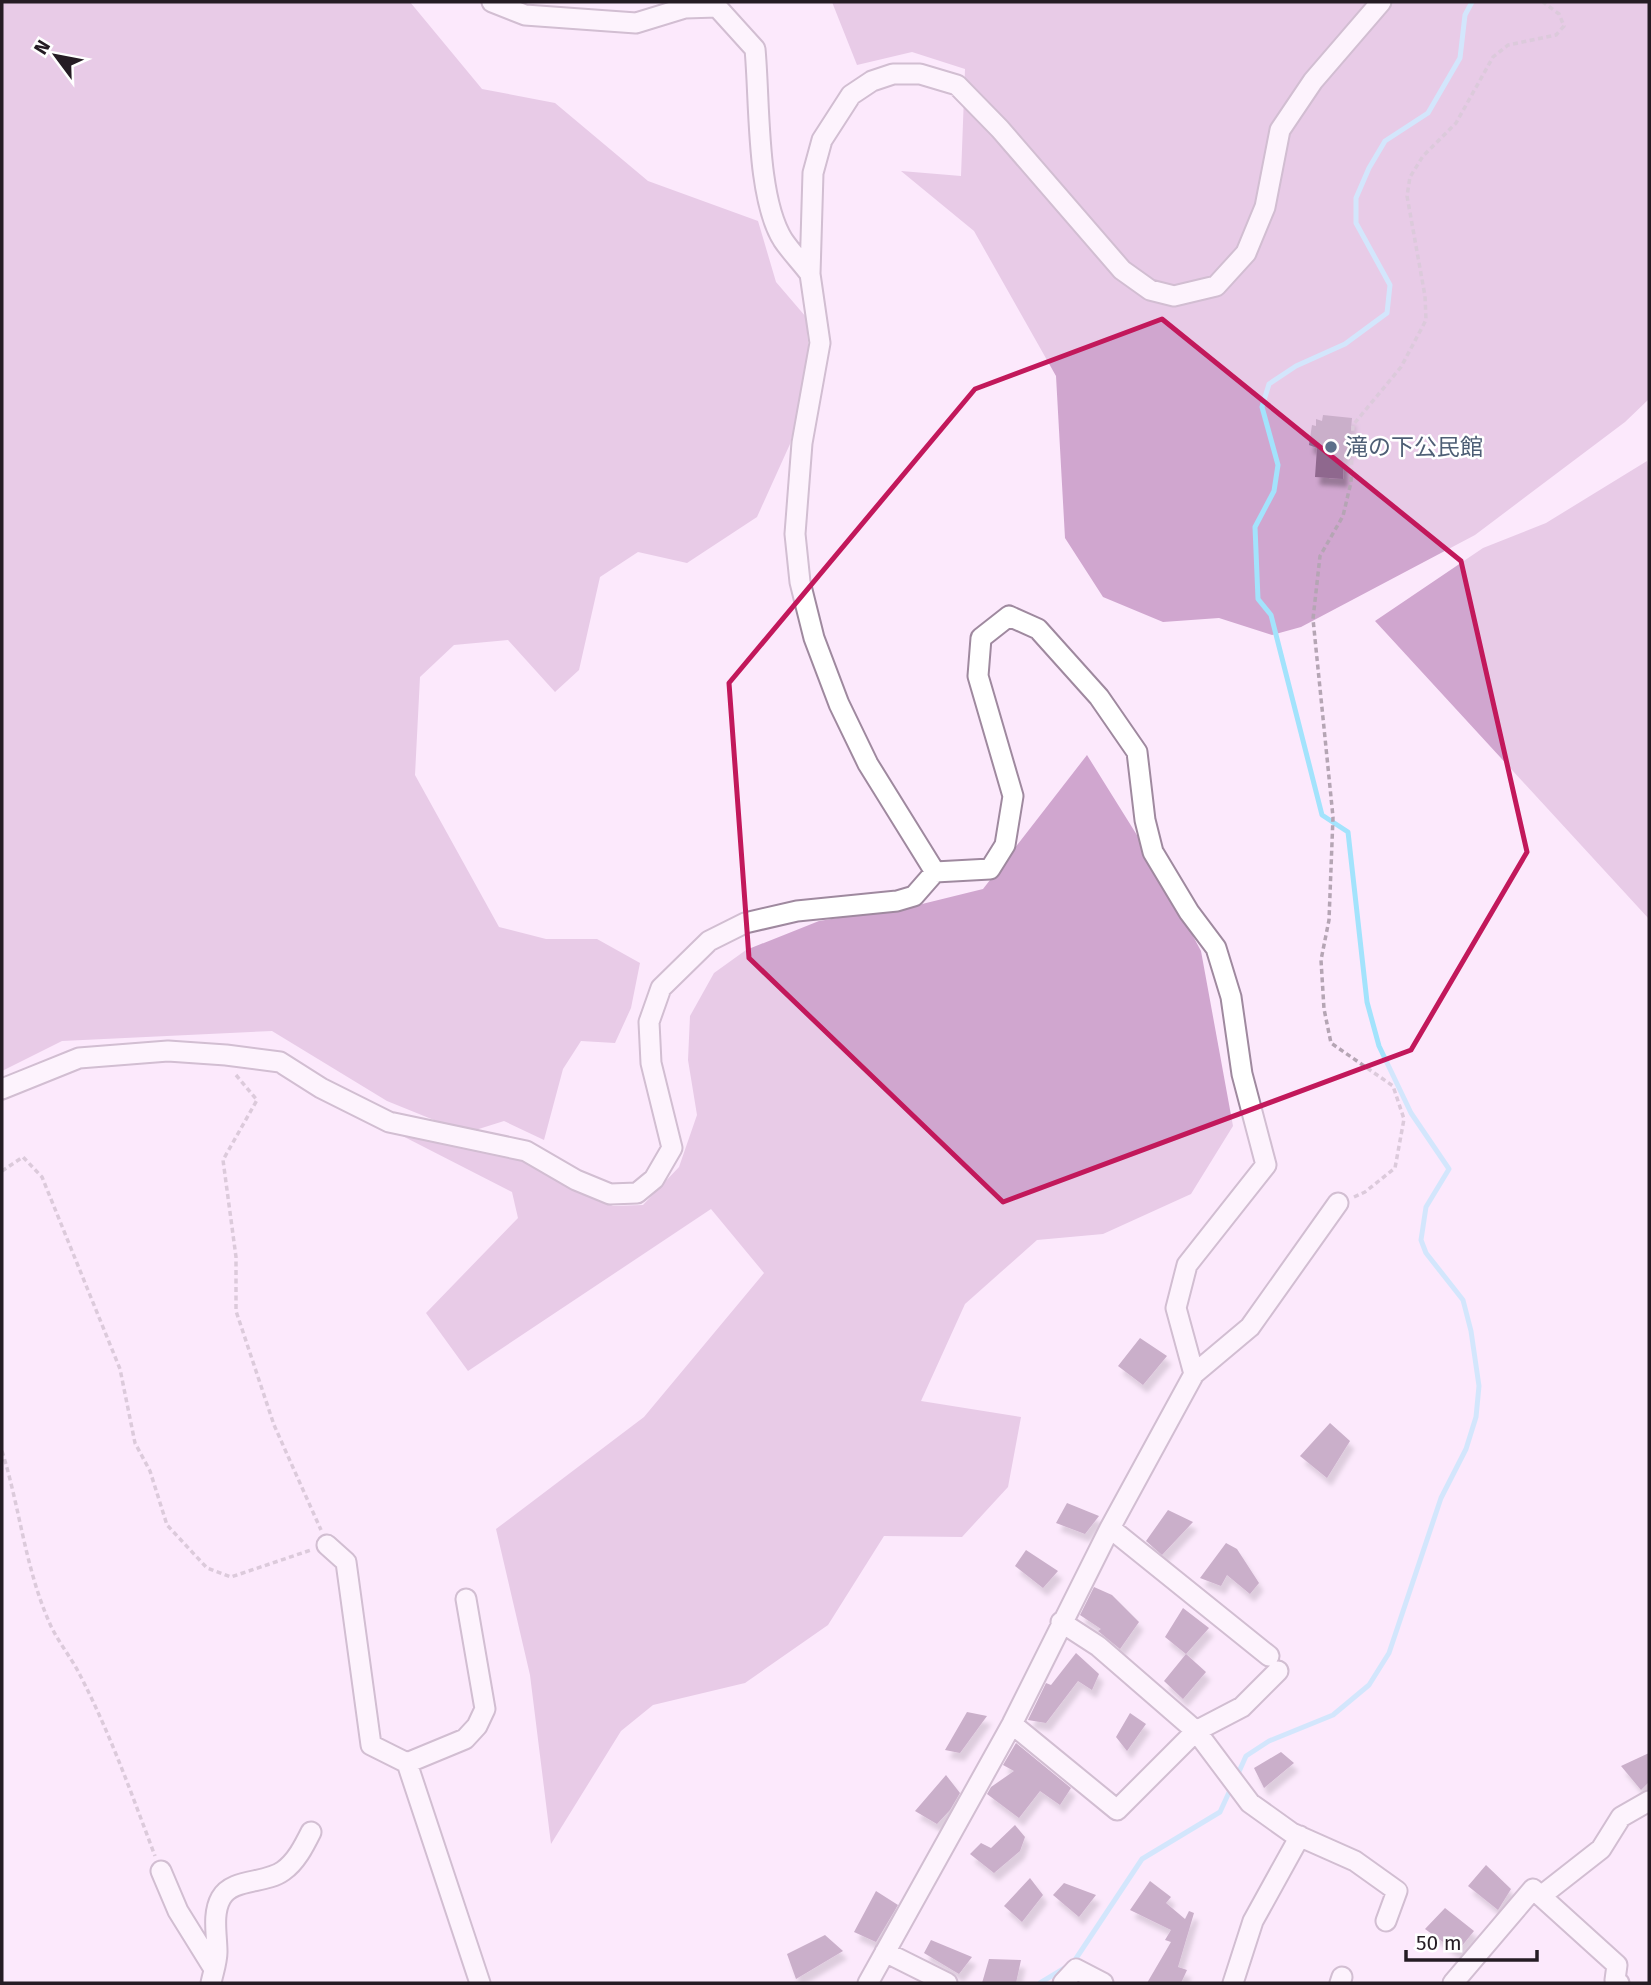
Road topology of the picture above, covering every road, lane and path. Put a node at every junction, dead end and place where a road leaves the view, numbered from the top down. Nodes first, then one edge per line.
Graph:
1 (492, 2) edge
2 (1381, 2) edge
3 (1544, 2) edge
4 (810, 274) junction
5 (934, 872) junction
6 (226, 1055) junction
7 (2, 1089) edge
8 (2, 1171) edge
9 (1338, 1203) joint
10 (1194, 1374) junction
11 (2, 1451) edge
12 (1110, 1528) junction
13 (327, 1545) junction
14 (466, 1599) dead end
15 (1061, 1622) junction
16 (1012, 1724) junction
17 (1196, 1731) junction
18 (407, 1763) junction
19 (1649, 1801) edge
20 (311, 1832) dead end
21 (1300, 1836) junction
22 (161, 1871) joint
23 (1541, 1896) junction
24 (1385, 1921) dead end
25 (885, 1952) junction
26 (212, 1976) edge
27 (1615, 1982) edge
28 (480, 1983) edge
29 (868, 1983) edge
30 (947, 1983) edge
31 (1063, 1983) edge
32 (1103, 1983) edge
33 (1233, 1983) edge
34 (1453, 1983) edge

1 - 4 street
2 - 4 street
3 - 9 path
4 - 5 street
5 - 6 street
5 - 10 street
6 - 7 street
6 - 13 path
8 - 13 path
9 - 10 street
10 - 12 street
11 - 22 path
12 - 15 street
12 - 17 street
13 - 18 street
14 - 18 street
15 - 16 street
15 - 17 street
16 - 17 street
16 - 25 street
17 - 21 street
18 - 28 street
19 - 23 street
20 - 26 street
21 - 24 street
21 - 33 street
22 - 26 street
23 - 27 street
23 - 34 street
25 - 29 street
25 - 30 street
31 - 32 street

